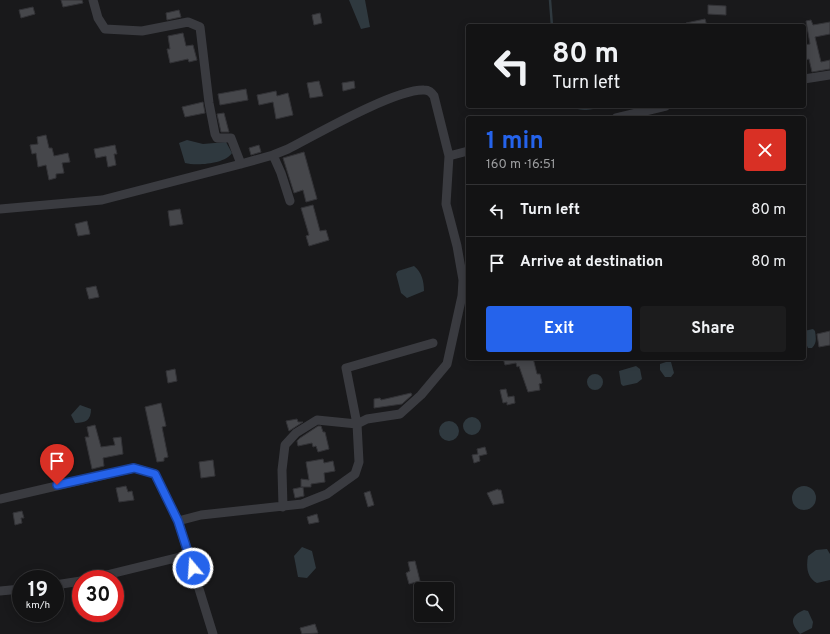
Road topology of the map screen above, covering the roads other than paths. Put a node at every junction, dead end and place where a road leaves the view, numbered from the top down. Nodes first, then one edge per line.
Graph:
1 (93, 0) edge
2 (830, 75) edge
3 (806, 79) edge
4 (658, 108) edge
5 (624, 116) edge
6 (466, 152) edge
7 (273, 156) junction
8 (449, 156) junction
9 (241, 164) junction
10 (290, 202) dead end
11 (0, 209) edge
12 (433, 343) dead end
13 (357, 424) junction
14 (0, 499) edge
15 (284, 507) junction
16 (178, 521) junction
17 (188, 555) junction
18 (124, 571) edge
19 (12, 589) edge
20 (0, 591) edge
21 (213, 634) edge

1 - 9 street
2 - 3 street
4 - 5 street
6 - 8 street
7 - 8 street
7 - 9 street
7 - 10 street
8 - 13 street
9 - 11 street
12 - 13 street
13 - 15 street
13 - 15 street
14 - 16 street
15 - 16 street
16 - 17 street
17 - 18 street
17 - 21 street
19 - 20 street

